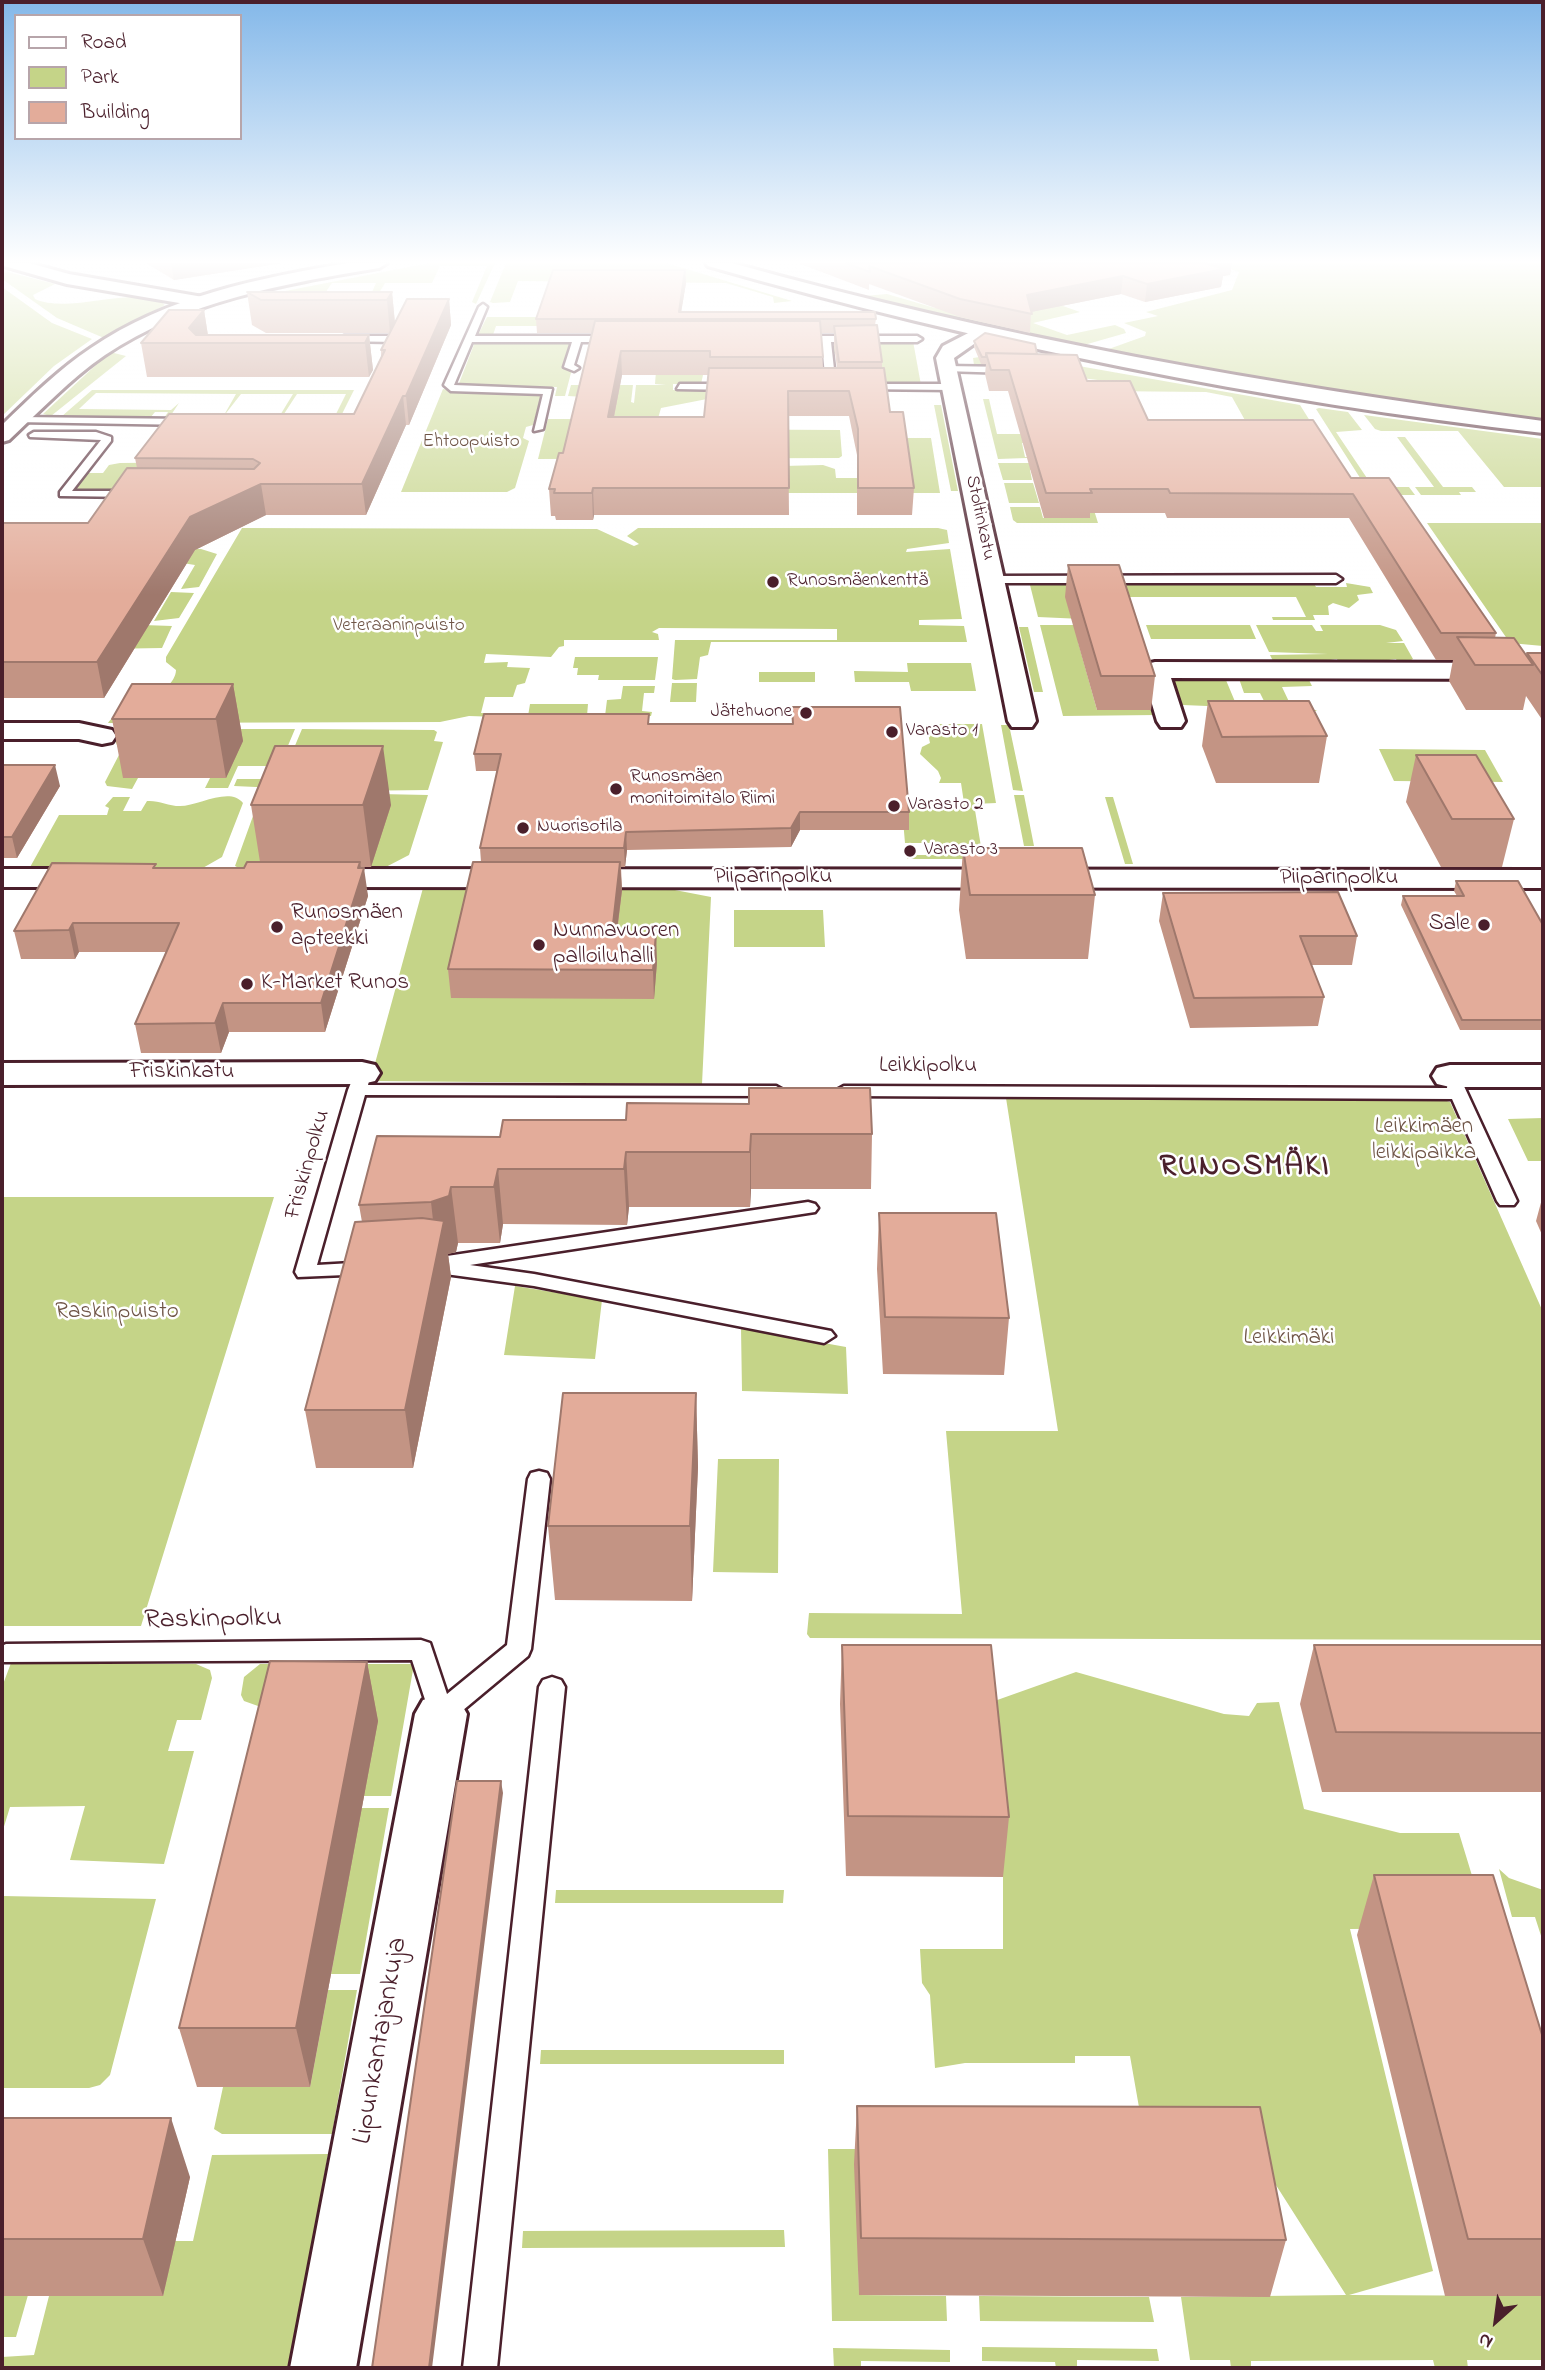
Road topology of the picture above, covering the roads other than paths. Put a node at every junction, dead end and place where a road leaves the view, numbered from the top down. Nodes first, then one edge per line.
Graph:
1 (73, 374) edge
2 (454, 374) edge
3 (830, 374) edge
4 (948, 374) edge
5 (985, 374) edge
6 (1180, 374) edge
7 (949, 378) junction
8 (680, 387) edge
9 (743, 387) edge
10 (818, 387) edge
11 (831, 387) junction
12 (19, 420) junction
13 (209, 422) edge
14 (1543, 426) edge
15 (538, 429) dead end
16 (34, 435) dead end
17 (2, 436) edge
18 (146, 494) edge
19 (1336, 579) dead end
20 (993, 580) junction
21 (1543, 671) edge
22 (1022, 721) dead end
23 (1171, 721) dead end
24 (2, 731) edge
25 (102, 736) dead end
26 (2, 878) edge
27 (123, 878) edge
28 (281, 878) edge
29 (1543, 879) edge
30 (2, 1074) edge
31 (1543, 1076) edge
32 (359, 1081) junction
33 (1454, 1085) junction
34 (789, 1091) edge
35 (829, 1091) edge
36 (1507, 1201) dead end
37 (808, 1208) dead end
38 (429, 1265) junction
39 (344, 1269) junction
40 (338, 1293) edge
41 (824, 1336) dead end
42 (539, 1479) dead end
43 (6, 1654) dead end
44 (552, 1687) dead end
45 (441, 1714) junction
46 (323, 2368) edge
47 (480, 2368) edge

1 - 12 street
2 - 15 lane
3 - 11 lane
4 - 7 street
5 - 7 lane
6 - 14 street
7 - 11 lane
7 - 20 street, Stoltinkatu
8 - 9 lane
10 - 11 lane
12 - 13 lane
12 - 17 street
16 - 18 lane
19 - 20 lane
20 - 22 street, Stoltinkatu
21 - 23 street
24 - 25 street
26 - 27 street
28 - 29 street, Piiparinpolku
30 - 32 street, Friskinkatu
31 - 33 street
32 - 34 lane
32 - 39 lane, Friskinpolku
33 - 35 lane, Leikkipolku
33 - 36 lane
37 - 38 lane
38 - 39 lane
38 - 41 lane
39 - 40 lane
42 - 45 lane
43 - 45 lane, Raskinpolku
44 - 47 lane
45 - 46 street, Lipunkantajankuja

